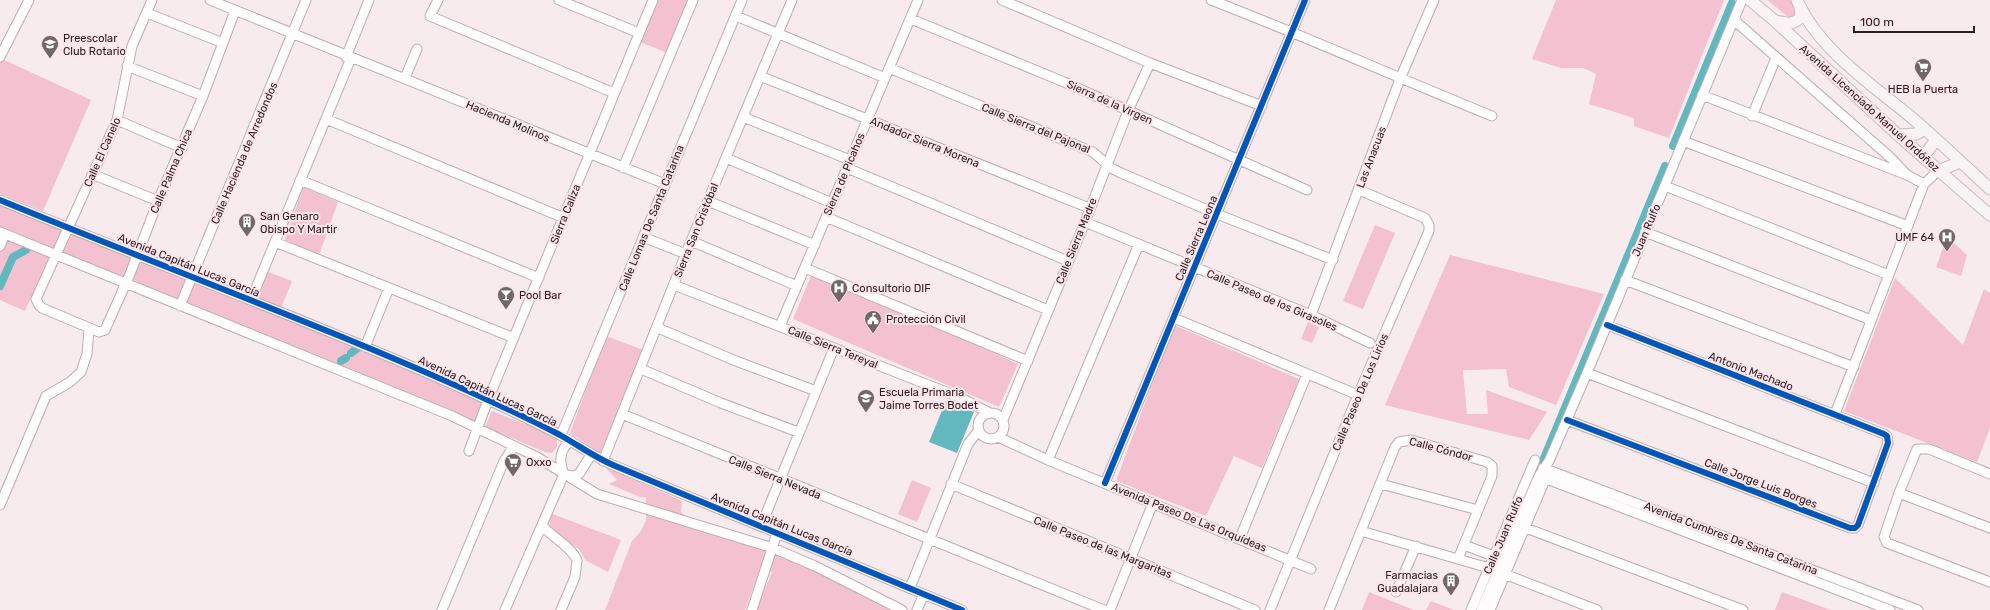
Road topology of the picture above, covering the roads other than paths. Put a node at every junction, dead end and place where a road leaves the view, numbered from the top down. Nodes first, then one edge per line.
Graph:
1 (29, 0) edge
2 (152, 0) edge
3 (210, 0) edge
4 (306, 0) edge
5 (370, 0) edge
6 (438, 0) edge
7 (559, 0) edge
8 (653, 0) edge
9 (693, 0) edge
10 (742, 0) edge
11 (792, 0) edge
12 (918, 0) edge
13 (1002, 0) edge
14 (1211, 0) edge
15 (1305, 0) edge
16 (1434, 0) edge
17 (1742, 0) edge
18 (1750, 0) edge
19 (1798, 3) edge
20 (235, 11) junction
21 (147, 13) junction
22 (736, 16) junction
23 (911, 19) junction
24 (1734, 20) junction
25 (1775, 21) junction
26 (778, 32) junction
27 (1292, 32) junction
28 (639, 33) junction
29 (293, 34) junction
30 (223, 43) junction
31 (417, 50) dead end
32 (0, 57) edge
33 (349, 57) junction
34 (1776, 58) junction
35 (1150, 63) junction
36 (127, 66) junction
37 (889, 68) junction
38 (760, 76) junction
39 (405, 78) junction
40 (885, 78) junction
41 (1400, 79) junction
42 (614, 93) junction
43 (1702, 95) junction
44 (203, 96) junction
45 (1262, 106) junction
46 (1128, 111) junction
47 (1492, 116) dead end
48 (1752, 116) junction
49 (743, 117) junction
50 (326, 119) junction
51 (867, 119) junction
52 (117, 120) junction
53 (1925, 129) junction
54 (1898, 135) junction
55 (1936, 140) junction
56 (1683, 141) junction
57 (182, 148) junction
58 (590, 155) junction
59 (1923, 157) junction
60 (726, 158) junction
61 (1240, 160) junction
62 (1960, 162) junction
63 (848, 164) junction
64 (1107, 164) junction
65 (623, 168) junction
66 (1938, 170) junction
67 (92, 174) junction
68 (1907, 175) junction
69 (300, 180) junction
70 (665, 184) junction
71 (1924, 184) junction
72 (1665, 186) junction
73 (1990, 189) edge
74 (1307, 190) dead end
75 (1359, 190) junction
76 (0, 200) edge
77 (158, 201) junction
78 (708, 201) junction
79 (832, 203) junction
80 (1089, 208) junction
81 (1217, 214) junction
82 (1990, 215) edge
83 (826, 217) junction
84 (564, 218) junction
85 (1085, 222) junction
86 (1908, 226) junction
87 (67, 227) junction
88 (1645, 232) junction
89 (2, 233) edge
90 (643, 237) junction
91 (691, 241) junction
92 (275, 242) junction
93 (1139, 244) junction
94 (815, 245) junction
95 (0, 246) edge
96 (686, 254) junction
97 (56, 255) junction
98 (137, 255) junction
99 (1333, 260) junction
100 (1068, 261) junction
101 (1195, 267) junction
102 (805, 268) junction
103 (1889, 275) junction
104 (192, 276) junction
105 (539, 278) junction
106 (1625, 280) junction
107 (125, 284) junction
108 (674, 286) junction
109 (797, 286) junction
110 (389, 288) junction
111 (251, 300) junction
112 (180, 306) junction
113 (1048, 310) junction
114 (1311, 315) junction
115 (1174, 318) junction
116 (1871, 320) junction
117 (1607, 325) junction
118 (780, 326) junction
119 (658, 328) junction
120 (89, 329) junction
121 (514, 338) junction
122 (1370, 343) dead end
123 (365, 347) junction
124 (834, 348) junction
125 (1028, 361) junction
126 (1854, 367) junction
127 (641, 369) junction
128 (1586, 373) junction
129 (1307, 374) junction
130 (816, 391) junction
131 (1358, 395) junction
132 (488, 400) junction
133 (990, 413) junction
134 (622, 414) junction
135 (1835, 414) junction
136 (1003, 420) junction
137 (1566, 420) junction
138 (478, 429) junction
139 (979, 430) junction
140 (798, 432) junction
141 (561, 435) junction
142 (1887, 436) joint
143 (998, 437) junction
144 (571, 441) junction
145 (514, 446) junction
146 (469, 451) dead end
147 (591, 455) junction
148 (1048, 460) junction
149 (1535, 460) dead end
150 (603, 461) junction
151 (1545, 471) junction
152 (564, 474) junction
153 (1990, 474) edge
154 (780, 478) junction
155 (1105, 483) junction
156 (1874, 483) junction
157 (951, 484) junction
158 (1381, 484) junction
159 (1899, 493) junction
160 (1153, 503) junction
161 (0, 505) edge
162 (1478, 510) junction
163 (542, 525) junction
164 (761, 526) junction
165 (1521, 526) junction
166 (1990, 528) edge
167 (1361, 531) junction
168 (778, 533) junction
169 (929, 538) junction
170 (1240, 538) junction
171 (1464, 545) junction
172 (1416, 546) junction
173 (772, 548) junction
174 (1131, 558) junction
175 (1458, 559) junction
176 (1502, 559) junction
177 (1292, 560) junction
178 (1311, 569) dead end
179 (1497, 571) junction
180 (1990, 582) edge
181 (1854, 585) junction
182 (910, 588) junction
183 (1396, 592) dead end
184 (924, 594) junction
185 (1850, 595) junction
186 (442, 610) edge
187 (505, 610) edge
188 (561, 610) edge
189 (752, 610) edge
190 (902, 610) edge
191 (917, 610) edge
192 (962, 610) edge
193 (1104, 610) edge
194 (1110, 610) edge
195 (1255, 610) edge
196 (1270, 610) edge
197 (1329, 610) edge
198 (1471, 610) edge
199 (1481, 610) edge
200 (1490, 610) edge
201 (1597, 610) edge
202 (1743, 610) edge
203 (1890, 610) edge
204 (1918, 610) edge

1 - 32 street
2 - 21 street, Calle El Canelo
3 - 20 street, Hacienda Molinos
4 - 29 street, Calle Hacienda de Arredondos
5 - 33 street
6 - 42 street
7 - 28 street
8 - 28 street, Sierra Caliza
9 - 65 street
10 - 22 street, Calle Lomas De Santa Catarina
11 - 26 street, Sierra San Cristóbal
12 - 23 street, Sierra de Picahos
13 - 35 street
14 - 27 street
15 - 27 street, Calle Sierra Leona
16 - 41 street, Las Anacuas
17 - 24 street, Juan Rulfo
18 - 25 main road, Avenida Licenciado Manuel Ordóñez
19 - 25 main road
19 - 53 main road, Avenida Licenciado Manuel Ordóñez
20 - 29 street, Hacienda Molinos
20 - 30 street, Calle Palma Chica
21 - 30 street
21 - 36 street, Calle El Canelo
22 - 26 street
22 - 70 street, Calle Lomas De Santa Catarina
23 - 37 street, Sierra de Picahos
23 - 46 street, Sierra de la Virgen
24 - 34 street
24 - 43 street, Juan Rulfo
25 - 54 main road, Avenida Licenciado Manuel Ordóñez
26 - 38 street, Sierra San Cristóbal
26 - 40 street
27 - 41 street
27 - 45 street, Calle Sierra Leona
28 - 42 street, Sierra Caliza
29 - 33 street, Hacienda Molinos
29 - 104 street, Calle Hacienda de Arredondos
30 - 44 street, Calle Palma Chica
31 - 39 street
33 - 39 street, Hacienda Molinos
33 - 50 street
34 - 48 street
34 - 68 street
35 - 45 street
35 - 46 street, Calle Sierra Madre
36 - 44 street
36 - 52 street, Calle El Canelo
37 - 40 street, Sierra de Picahos
37 - 64 street, Calle Sierra del Pajonal
38 - 49 street, Sierra San Cristóbal
38 - 51 street, Andador Sierra Morena
39 - 58 street, Hacienda Molinos
40 - 51 street, Sierra de Picahos
41 - 47 street
41 - 75 street, Las Anacuas
42 - 58 street, Sierra Caliza
43 - 48 street
43 - 56 street, Juan Rulfo
44 - 57 street, Calle Palma Chica
45 - 61 street, Calle Sierra Leona
46 - 61 street, Sierra de la Virgen
46 - 64 street, Calle Sierra Madre
48 - 68 street
49 - 60 street, Sierra San Cristóbal
49 - 63 street
50 - 69 street
50 - 84 street
51 - 63 street, Sierra de Picahos
51 - 80 street, Andador Sierra Morena
52 - 57 street
52 - 67 street, Calle El Canelo
53 - 54 main road
53 - 55 main road, Avenida Licenciado Manuel Ordóñez
54 - 59 main road, Avenida Licenciado Manuel Ordóñez
55 - 59 main road
55 - 62 main road, Avenida Licenciado Manuel Ordóñez
56 - 72 street, Juan Rulfo
56 - 86 street
57 - 77 street, Calle Palma Chica
58 - 65 street, Hacienda Molinos
58 - 84 street, Sierra Caliza
59 - 66 main road, Avenida Licenciado Manuel Ordóñez
60 - 78 street, Sierra San Cristóbal
60 - 79 street
61 - 74 street, Sierra de la Virgen
61 - 81 street, Calle Sierra Leona
62 - 66 main road
62 - 73 main road, Avenida Licenciado Manuel Ordóñez
63 - 79 street, Sierra de Picahos
63 - 100 street
64 - 80 street, Calle Sierra Madre
64 - 81 street, Calle Sierra del Pajonal
65 - 70 street, Hacienda Molinos
66 - 71 street
66 - 82 main road, Avenida Licenciado Manuel Ordóñez
67 - 77 street
67 - 87 street, Calle El Canelo
68 - 71 street
69 - 92 street
69 - 105 street
70 - 90 street, Calle Lomas De Santa Catarina
71 - 86 street
72 - 88 street, Juan Rulfo
72 - 103 street
75 - 99 street, Las Anacuas
75 - 131 street, Calle Paseo De Los Lirios
76 - 87 street, Avenida Capitán Lucas García
77 - 98 street, Calle Palma Chica
78 - 91 street, Sierra San Cristóbal
78 - 94 street
79 - 83 street, Sierra de Picahos
80 - 85 street, Calle Sierra Madre
81 - 99 street, Calle Sierra del Pajonal
81 - 101 street, Calle Sierra Leona
83 - 94 street, Sierra de Picahos
83 - 113 street
84 - 105 street, Sierra Caliza
85 - 93 street, Calle Paseo de los Girasoles
85 - 100 street, Calle Sierra Madre
86 - 103 street
87 - 97 street, Calle El Canelo
87 - 98 street, Avenida Capitán Lucas García
88 - 106 street, Juan Rulfo
88 - 116 street
89 - 95 street
89 - 97 street
90 - 96 street
90 - 141 street, Calle Lomas De Santa Catarina
91 - 96 street, Sierra San Cristóbal
91 - 109 street
92 - 110 street
92 - 111 street
93 - 101 street, Calle Paseo de los Girasoles
93 - 148 street
94 - 102 street, Sierra de Picahos
96 - 108 street, Sierra San Cristóbal
97 - 107 street
97 - 120 street, Calle El Canelo
98 - 104 street, Avenida Capitán Lucas García
98 - 107 street, Calle Palma Chica
99 - 114 street, Las Anacuas
100 - 113 street, Calle Sierra Madre
101 - 114 street, Calle Paseo de los Girasoles
101 - 115 street, Calle Sierra Leona
102 - 109 street, Sierra de Picahos
102 - 125 street
103 - 116 street
104 - 111 street, Avenida Capitán Lucas García
104 - 112 street, Calle Hacienda de Arredondos
105 - 121 street, Sierra Caliza
106 - 117 street, Juan Rulfo
106 - 126 street
107 - 112 street
107 - 120 street, Calle Palma Chica
108 - 118 street, Calle Sierra Tereyal
108 - 119 street, Sierra San Cristóbal
109 - 118 street, Sierra de Picahos
110 - 121 street
110 - 123 street
111 - 123 street, Avenida Capitán Lucas García
112 - 138 street
113 - 125 street, Calle Sierra Madre
114 - 122 street, Calle Paseo de los Girasoles
115 - 129 street
115 - 155 street, Calle Sierra Leona
116 - 126 street
117 - 128 street, Juan Rulfo
117 - 135 street, Antonio Machado
118 - 124 street, Calle Sierra Tereyal
119 - 127 street, Sierra San Cristóbal
119 - 130 street
120 - 161 street
121 - 132 street, Sierra Caliza
123 - 132 street, Avenida Capitán Lucas García
124 - 130 street
124 - 133 street, Calle Sierra Tereyal
125 - 136 street, Calle Sierra Madre
126 - 135 street
127 - 134 street, Sierra San Cristóbal
127 - 140 street
128 - 137 street, Juan Rulfo
128 - 156 street
129 - 131 street
129 - 170 street
130 - 140 street
131 - 177 street, Calle Paseo De Los Lirios
132 - 138 street, Sierra Caliza
132 - 141 street, Avenida Capitán Lucas García
133 - 136 street
133 - 139 street
134 - 150 street, Sierra San Cristóbal
134 - 154 street, Calle Sierra Nevada
135 - 142 street, Antonio Machado
136 - 143 street, Calle Sierra Madre
137 - 151 street, Juan Rulfo
137 - 156 street, Calle Jorge Luis Borges
138 - 145 street
138 - 146 street, Sierra Caliza
139 - 143 street
139 - 157 street
140 - 154 street
141 - 144 street, Avenida Capitán Lucas García
142 - 156 street, Calle Jorge Luis Borges
143 - 148 street, Avenida Paseo De Las Orquídeas
144 - 147 street, Avenida Capitán Lucas García
144 - 152 street
145 - 152 street
145 - 186 street
147 - 150 street, Avenida Capitán Lucas García
147 - 152 street
148 - 155 street, Avenida Paseo De Las Orquídeas
149 - 176 street, Calle Juan Rulfo
150 - 164 street, Avenida Capitán Lucas García
151 - 165 street, Calle Juan Rulfo
151 - 181 street, Avenida Cumbres De Santa Catarina
151 - 185 street, Avenida Cumbres De Santa Catarina
152 - 163 street
152 - 173 street
153 - 159 street
154 - 164 street
154 - 169 street, Calle Sierra Nevada
155 - 160 street, Avenida Paseo De Las Orquídeas
157 - 169 street
157 - 174 street, Calle Paseo de las Margaritas
158 - 162 street
158 - 162 street, Calle Cóndor
158 - 167 street, Calle Cóndor
159 - 166 street
159 - 180 street
160 - 170 street, Avenida Paseo De Las Orquídeas
160 - 174 street
162 - 171 street, Calle Cóndor
163 - 187 street
163 - 188 street
164 - 168 street, Avenida Capitán Lucas García
165 - 176 street, Calle Juan Rulfo
165 - 202 street
167 - 172 street
167 - 197 street, Calle Cóndor
168 - 173 street
168 - 182 street, Avenida Capitán Lucas García
169 - 182 street
169 - 193 street, Calle Sierra Nevada
170 - 177 street, Avenida Paseo De Las Orquídeas
171 - 175 street, Calle Cóndor
171 - 176 street
172 - 175 street
172 - 183 street
173 - 189 street
173 - 190 street
174 - 194 street
174 - 195 street, Calle Paseo de las Margaritas
175 - 179 street
176 - 179 street, Calle Juan Rulfo
176 - 179 street, Calle Juan Rulfo
177 - 178 street, Avenida Paseo De Las Orquídeas
177 - 196 street
179 - 198 street, Calle Juan Rulfo
179 - 199 street, Calle Juan Rulfo
179 - 200 street, Calle Juan Rulfo
179 - 201 street
181 - 185 street
181 - 204 street, Avenida Cumbres De Santa Catarina
182 - 184 street, Avenida Capitán Lucas García
184 - 191 street
184 - 192 street, Avenida Capitán Lucas García
185 - 203 street, Avenida Cumbres De Santa Catarina

